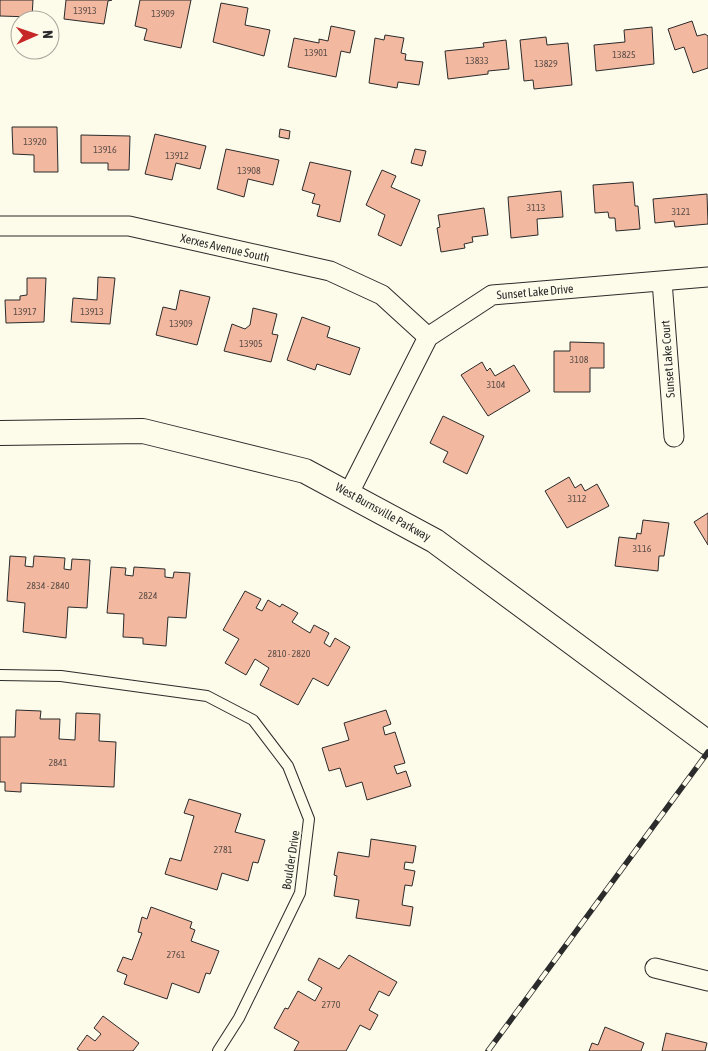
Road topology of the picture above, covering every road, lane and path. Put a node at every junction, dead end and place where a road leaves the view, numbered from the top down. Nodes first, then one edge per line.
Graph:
1 (0, 226) edge
2 (708, 277) edge
3 (662, 281) junction
4 (428, 337) junction
5 (0, 433) edge
6 (674, 437) dead end
7 (350, 493) junction
8 (0, 675) edge
9 (708, 743) edge
10 (655, 968) dead end
11 (708, 981) edge
12 (218, 1051) edge

1 - 4 street, Xerxes Avenue South
2 - 3 street, Sunset Lake Drive
3 - 4 street, Sunset Lake Drive
3 - 6 street, Sunset Lake Court
4 - 7 street
5 - 7 street, West Burnsville Parkway
7 - 9 street, West Burnsville Parkway
8 - 12 lane, Boulder Drive
10 - 11 street

